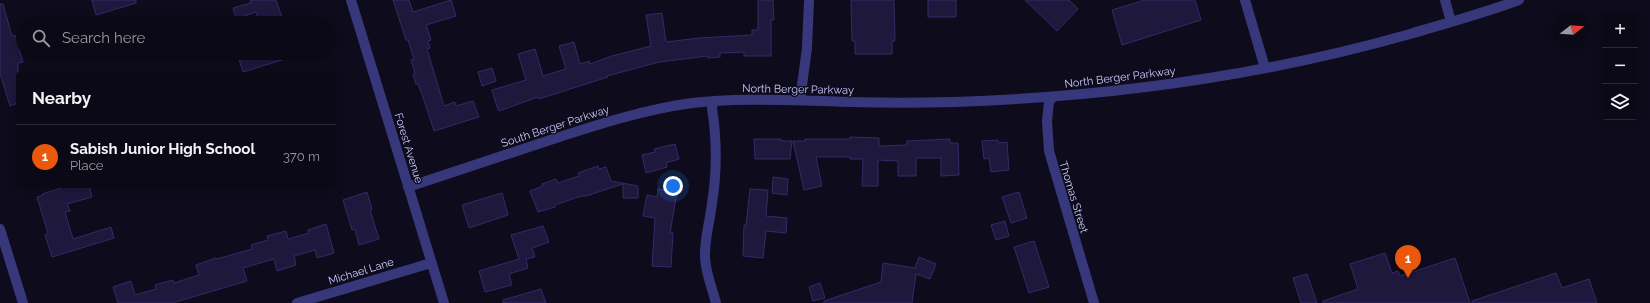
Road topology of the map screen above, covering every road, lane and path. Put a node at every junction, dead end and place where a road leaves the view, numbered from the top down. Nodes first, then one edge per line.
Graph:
1 (351, 0) edge
2 (809, 0) edge
3 (1245, 0) edge
4 (1445, 0) edge
5 (1519, 0) edge
6 (1451, 22) junction
7 (1265, 68) junction
8 (1053, 97) junction
9 (800, 100) junction
10 (713, 101) junction
11 (408, 187) junction
12 (0, 229) edge
13 (431, 263) junction
14 (22, 303) edge
15 (297, 303) edge
16 (444, 303) edge
17 (716, 303) edge
18 (1094, 303) edge

1 - 11 street, Forest Avenue
2 - 9 street
3 - 7 street
4 - 6 street
5 - 6 street, North Berger Parkway
6 - 7 street, North Berger Parkway
7 - 8 street, North Berger Parkway
8 - 9 street, North Berger Parkway
8 - 18 street, Thomas Street
9 - 10 street, North Berger Parkway
10 - 11 street, South Berger Parkway
10 - 17 street
11 - 13 street, Forest Avenue
12 - 14 street
13 - 15 street, Michael Lane
13 - 16 street, Forest Avenue

